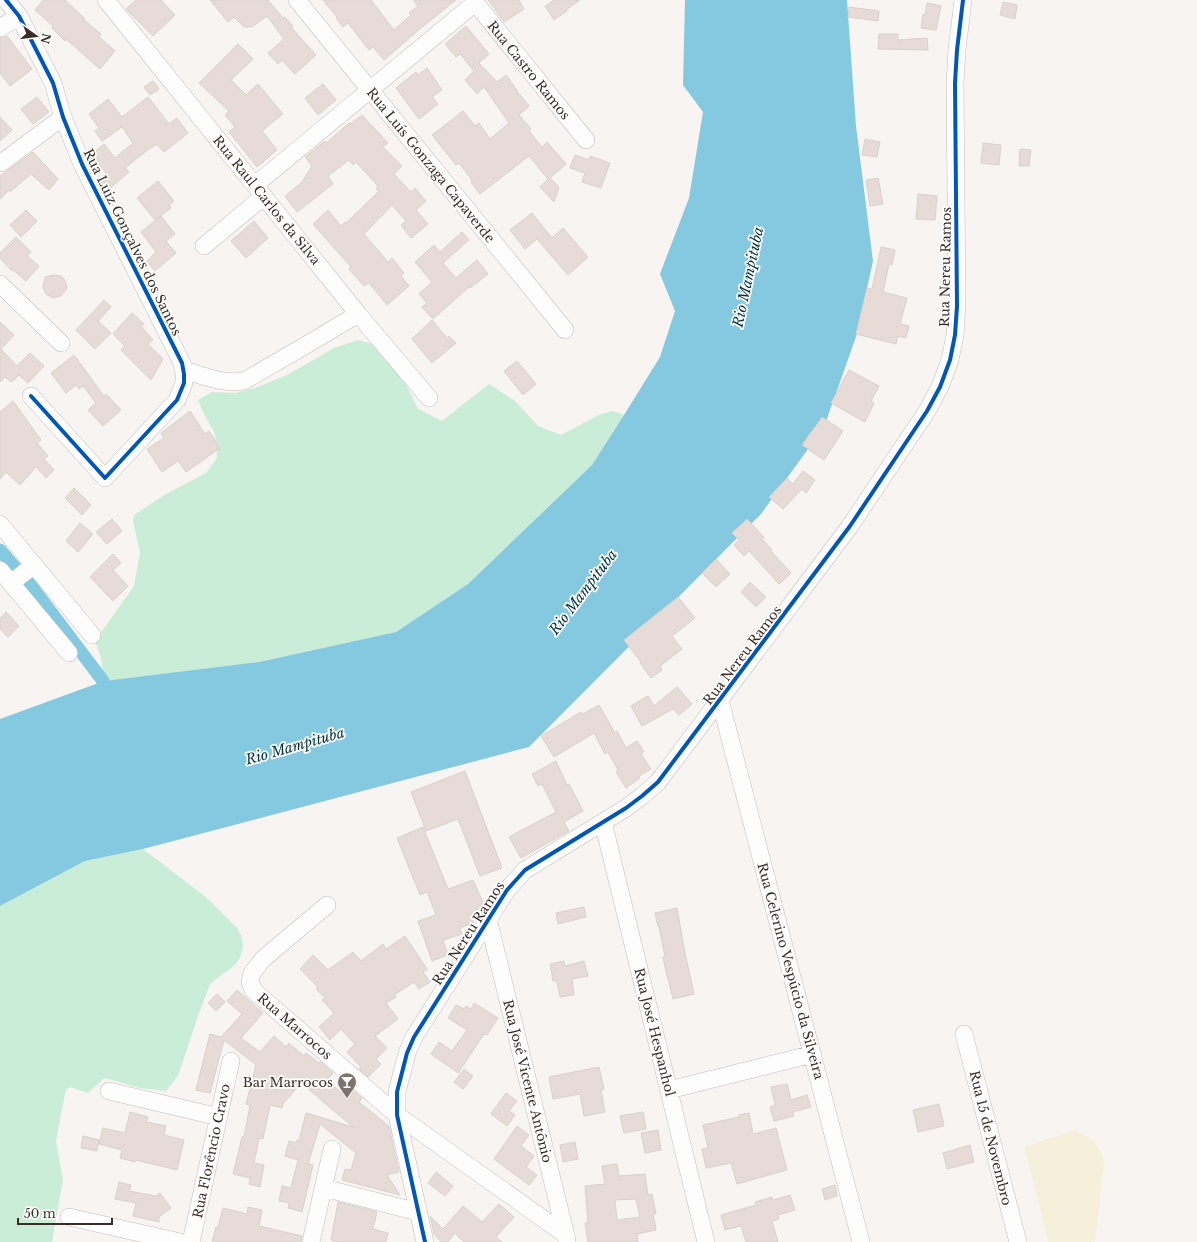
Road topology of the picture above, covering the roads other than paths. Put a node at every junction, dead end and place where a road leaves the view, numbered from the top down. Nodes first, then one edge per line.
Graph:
1 (6, 0) edge
2 (106, 0) edge
3 (297, 0) edge
4 (963, 0) edge
5 (474, 2) edge
6 (19, 16) junction
7 (0, 28) edge
8 (370, 90) junction
9 (63, 117) junction
10 (586, 140) dead end
11 (1, 163) edge
12 (259, 190) junction
13 (204, 246) dead end
14 (0, 284) edge
15 (358, 314) junction
16 (565, 330) dead end
17 (61, 342) dead end
18 (184, 370) junction
19 (31, 396) dead end
20 (429, 398) dead end
21 (0, 524) edge
22 (34, 565) junction
23 (0, 570) edge
24 (11, 583) junction
25 (92, 635) dead end
26 (69, 653) dead end
27 (720, 700) junction
28 (603, 822) junction
29 (327, 905) dead end
30 (488, 919) junction
31 (964, 1034) dead end
32 (813, 1054) junction
33 (231, 1061) dead end
34 (669, 1090) junction
35 (109, 1091) dead end
36 (398, 1115) junction
37 (219, 1117) junction
38 (332, 1149) dead end
39 (324, 1188) junction
40 (418, 1212) junction
41 (69, 1216) dead end
42 (567, 1239) edge
43 (180, 1242) edge
44 (191, 1242) edge
45 (311, 1242) edge
46 (425, 1242) edge
47 (706, 1242) edge
48 (862, 1242) edge
49 (1018, 1242) edge

1 - 6 street, Rua Luiz Gonçalves dos Santos
2 - 12 street, Rua Raul Carlos da Silva
3 - 8 street, Rua Luís Gonzaga Capaverde
4 - 27 street, Rua Nereu Ramos
5 - 8 street
5 - 10 street, Rua Castro Ramos
6 - 7 street
6 - 9 street, Rua Luiz Gonçalves dos Santos
8 - 12 street
8 - 16 street, Rua Luís Gonzaga Capaverde
9 - 11 street
9 - 18 street, Rua Luiz Gonçalves dos Santos
12 - 13 street
12 - 15 street, Rua Raul Carlos da Silva
14 - 17 street
15 - 18 street
15 - 20 street, Rua Raul Carlos da Silva
18 - 19 street
21 - 22 street
22 - 24 street
22 - 25 street
23 - 24 street
24 - 26 street
27 - 28 street, Rua Nereu Ramos
27 - 32 street, Rua Celerino Vespúcio da Silveira
28 - 30 street, Rua Nereu Ramos
28 - 34 street, Rua José Hespanhol
29 - 36 street, Rua Marrocos
30 - 36 street, Rua Nereu Ramos
30 - 42 street, Rua José Vicente Antônio
31 - 49 street, Rua 15 de Novembro
32 - 34 street
32 - 48 street, Rua Celerino Vespúcio da Silveira
33 - 37 street, Rua Florêncio Cravo
34 - 47 street, Rua José Hespanhol
35 - 37 street
36 - 40 street, Rua Nereu Ramos
36 - 42 street, Rua Marrocos
37 - 44 street, Rua Florêncio Cravo
38 - 39 street
39 - 40 street
39 - 45 street
40 - 46 street, Rua Nereu Ramos
41 - 43 street

